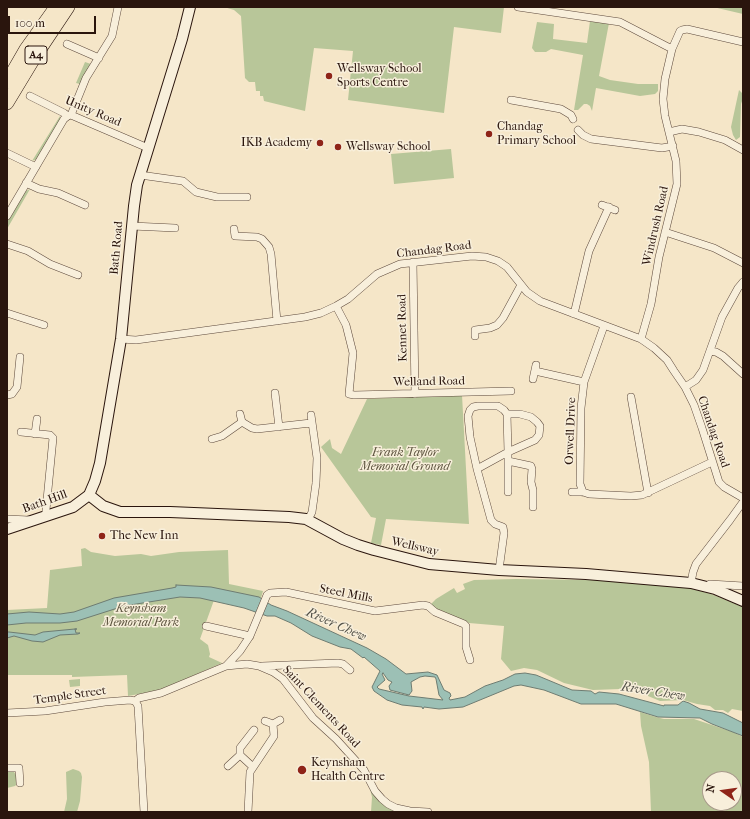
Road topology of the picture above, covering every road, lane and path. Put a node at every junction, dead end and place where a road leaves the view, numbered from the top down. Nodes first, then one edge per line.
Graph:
1 (56, 7) edge
2 (68, 7) edge
3 (118, 7) edge
4 (190, 7) edge
5 (518, 7) edge
6 (743, 42) edge
7 (67, 44) dead end
8 (672, 49) junction
9 (99, 58) junction
10 (7, 82) edge
11 (30, 96) dead end
12 (511, 100) dead end
13 (7, 103) edge
14 (70, 116) junction
15 (573, 119) dead end
16 (578, 130) dead end
17 (669, 132) junction
18 (673, 146) junction
19 (148, 148) junction
20 (743, 150) edge
21 (7, 152) edge
22 (36, 167) junction
23 (140, 175) junction
24 (26, 183) junction
25 (247, 197) dead end
26 (85, 205) dead end
27 (609, 207) dead end
28 (7, 216) edge
29 (132, 226) junction
30 (175, 228) dead end
31 (665, 232) junction
32 (235, 235) dead end
33 (7, 244) edge
34 (413, 262) junction
35 (743, 263) edge
36 (78, 275) dead end
37 (743, 282) edge
38 (521, 285) junction
39 (336, 306) junction
40 (7, 313) edge
41 (574, 314) junction
42 (277, 321) junction
43 (44, 325) dead end
44 (604, 326) junction
45 (475, 330) dead end
46 (121, 339) junction
47 (641, 339) junction
48 (710, 351) junction
49 (20, 357) dead end
50 (535, 372) dead end
51 (743, 374) edge
52 (584, 382) junction
53 (685, 387) junction
54 (511, 391) dead end
55 (275, 393) dead end
56 (415, 394) junction
57 (7, 395) edge
58 (631, 397) dead end
59 (240, 414) dead end
60 (507, 414) junction
61 (37, 419) dead end
62 (242, 422) junction
63 (280, 427) junction
64 (21, 432) dead end
65 (35, 434) junction
66 (212, 439) dead end
67 (508, 452) junction
68 (508, 461) junction
69 (712, 462) junction
70 (477, 469) junction
71 (508, 492) dead end
72 (572, 492) dead end
73 (583, 492) junction
74 (648, 493) junction
75 (88, 495) junction
76 (743, 498) edge
77 (743, 502) edge
78 (533, 507) dead end
79 (46, 516) junction
80 (7, 519) edge
81 (35, 520) junction
82 (308, 520) junction
83 (7, 529) edge
84 (499, 570) junction
85 (694, 583) junction
86 (743, 586) edge
87 (743, 602) edge
88 (206, 626) dead end
89 (250, 636) junction
90 (240, 651) junction
91 (470, 660) dead end
92 (247, 664) junction
93 (226, 666) junction
94 (259, 666) junction
95 (350, 670) dead end
96 (135, 701) junction
97 (7, 713) edge
98 (280, 720) dead end
99 (265, 721) dead end
100 (273, 724) junction
101 (254, 730) dead end
102 (240, 755) junction
103 (228, 766) dead end
104 (253, 767) junction
105 (7, 768) edge
106 (20, 783) dead end
107 (144, 812) edge
108 (248, 812) edge
109 (428, 812) edge

1 - 10 highway, A4
2 - 13 highway, A4
3 - 9 street
4 - 19 main road, Bath Road
5 - 8 street
6 - 8 street, Windrush Road
7 - 9 street
8 - 17 street, Windrush Road
9 - 14 street
11 - 14 street, Unity Road
12 - 15 street
14 - 19 street, Unity Road
14 - 22 street
16 - 18 street
17 - 18 street, Windrush Road
17 - 20 street
18 - 31 street, Windrush Road
19 - 23 main road, Bath Road
21 - 22 street
22 - 24 street
23 - 25 street
23 - 29 main road, Bath Road
24 - 26 street
24 - 28 street
27 - 41 street
29 - 30 street
29 - 46 main road, Bath Road
31 - 35 street
31 - 47 street, Windrush Road
32 - 42 street
33 - 36 street
34 - 38 street, Chandag Road
34 - 39 street, Chandag Road
34 - 56 street, Kennet Road
37 - 48 street
38 - 41 street, Chandag Road
38 - 45 street
39 - 42 street, Chandag Road
39 - 56 street, Welland Road
40 - 43 street
41 - 44 street, Chandag Road
42 - 46 street, Chandag Road
44 - 47 street, Chandag Road
44 - 52 street, Orwell Drive
46 - 75 main road, Bath Road
47 - 53 street, Chandag Road
48 - 51 street
48 - 53 street
49 - 57 street
50 - 52 street
52 - 73 street, Orwell Drive
53 - 69 street, Chandag Road
54 - 56 street, Welland Road
55 - 63 street
58 - 74 street
59 - 62 street
60 - 67 street
60 - 67 street
60 - 70 street
61 - 65 street
62 - 63 street
62 - 66 street
63 - 82 street
64 - 65 street
65 - 79 street
67 - 68 street
67 - 70 street
68 - 71 street
68 - 78 street
69 - 74 street
69 - 76 street, Chandag Road
70 - 84 street
72 - 73 street
73 - 74 street
75 - 79 main road, Bath Hill
75 - 82 main road, Wellsway
77 - 85 street
79 - 81 main road, Bath Hill
80 - 81 street
81 - 83 main road, Bath Hill
82 - 84 main road, Wellsway
84 - 85 main road, Wellsway
85 - 86 street
85 - 87 main road, Wellsway
88 - 89 street
89 - 90 street, Steel Mills
89 - 91 street, Steel Mills
90 - 92 street
90 - 93 street, Steel Mills
92 - 93 street, Saint Clements Road
92 - 94 street, Saint Clements Road
93 - 96 street, Temple Street
94 - 95 street
94 - 109 street, Saint Clements Road
96 - 97 street, Temple Street
96 - 107 street
98 - 100 street
99 - 100 street
100 - 104 street
101 - 102 street
102 - 103 street
102 - 104 street
104 - 108 street
105 - 106 street

